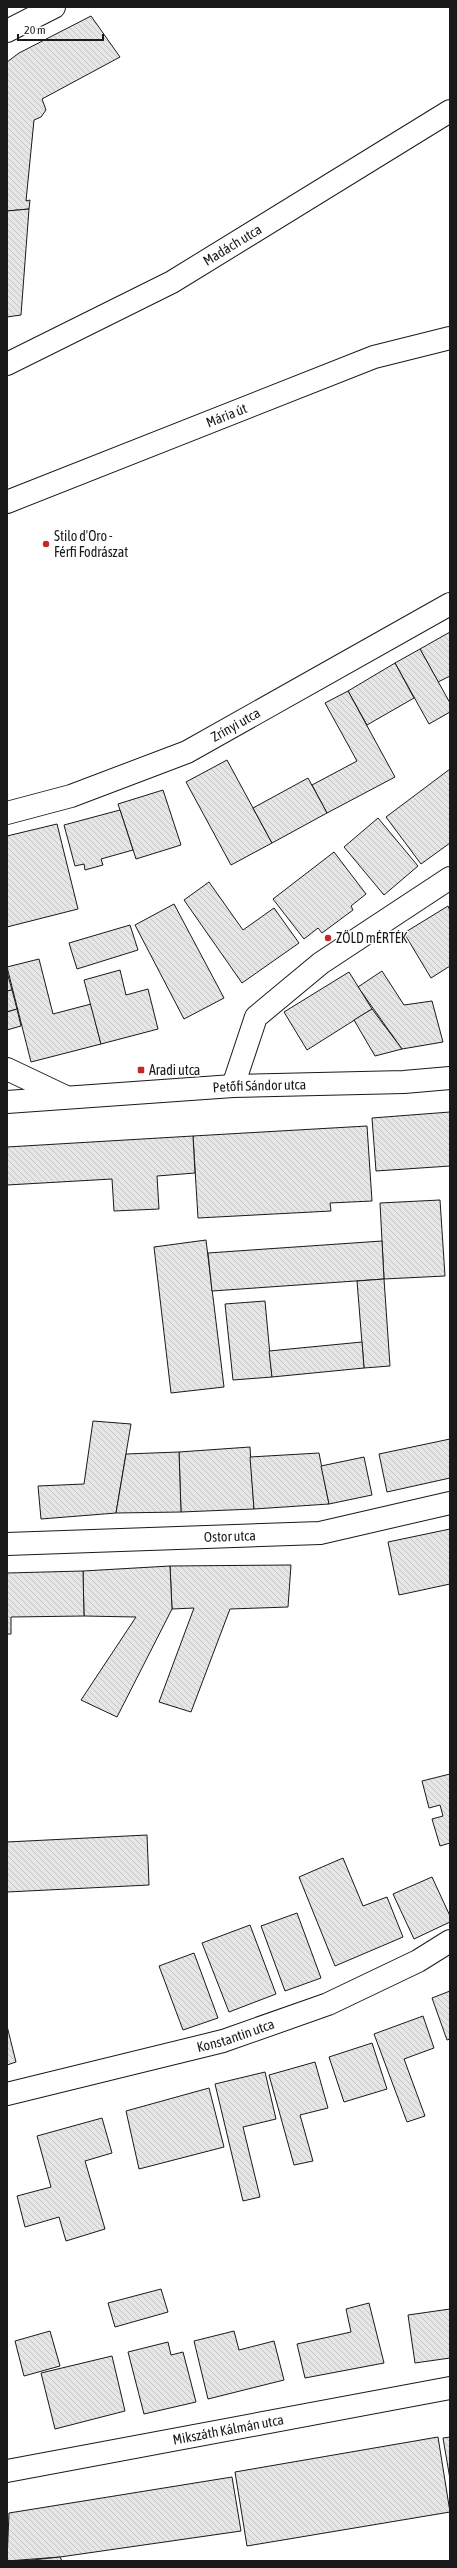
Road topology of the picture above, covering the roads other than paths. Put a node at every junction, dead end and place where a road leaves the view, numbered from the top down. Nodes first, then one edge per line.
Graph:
1 (54, 7) edge
2 (7, 31) edge
3 (450, 111) edge
4 (450, 338) edge
5 (7, 364) edge
6 (7, 502) edge
7 (450, 604) edge
8 (7, 813) edge
9 (450, 878) edge
10 (7, 1069) edge
11 (450, 1078) edge
12 (232, 1086) junction
13 (69, 1098) junction
14 (7, 1102) edge
15 (450, 1503) edge
16 (7, 1544) edge
17 (450, 1941) edge
18 (7, 2094) edge
19 (450, 2388) edge
20 (7, 2471) edge

1 - 2 street
3 - 5 street, Madách utca
4 - 6 street, Mária út
7 - 8 street, Zrínyi utca
9 - 12 street
10 - 13 street, Petőfi Sándor utca
11 - 12 street, Petőfi Sándor utca
12 - 13 street, Petőfi Sándor utca
13 - 14 street, Petőfi Sándor utca
15 - 16 street, Ostor utca
17 - 18 street, Konstantin utca
19 - 20 street, Mikszáth Kálmán utca

